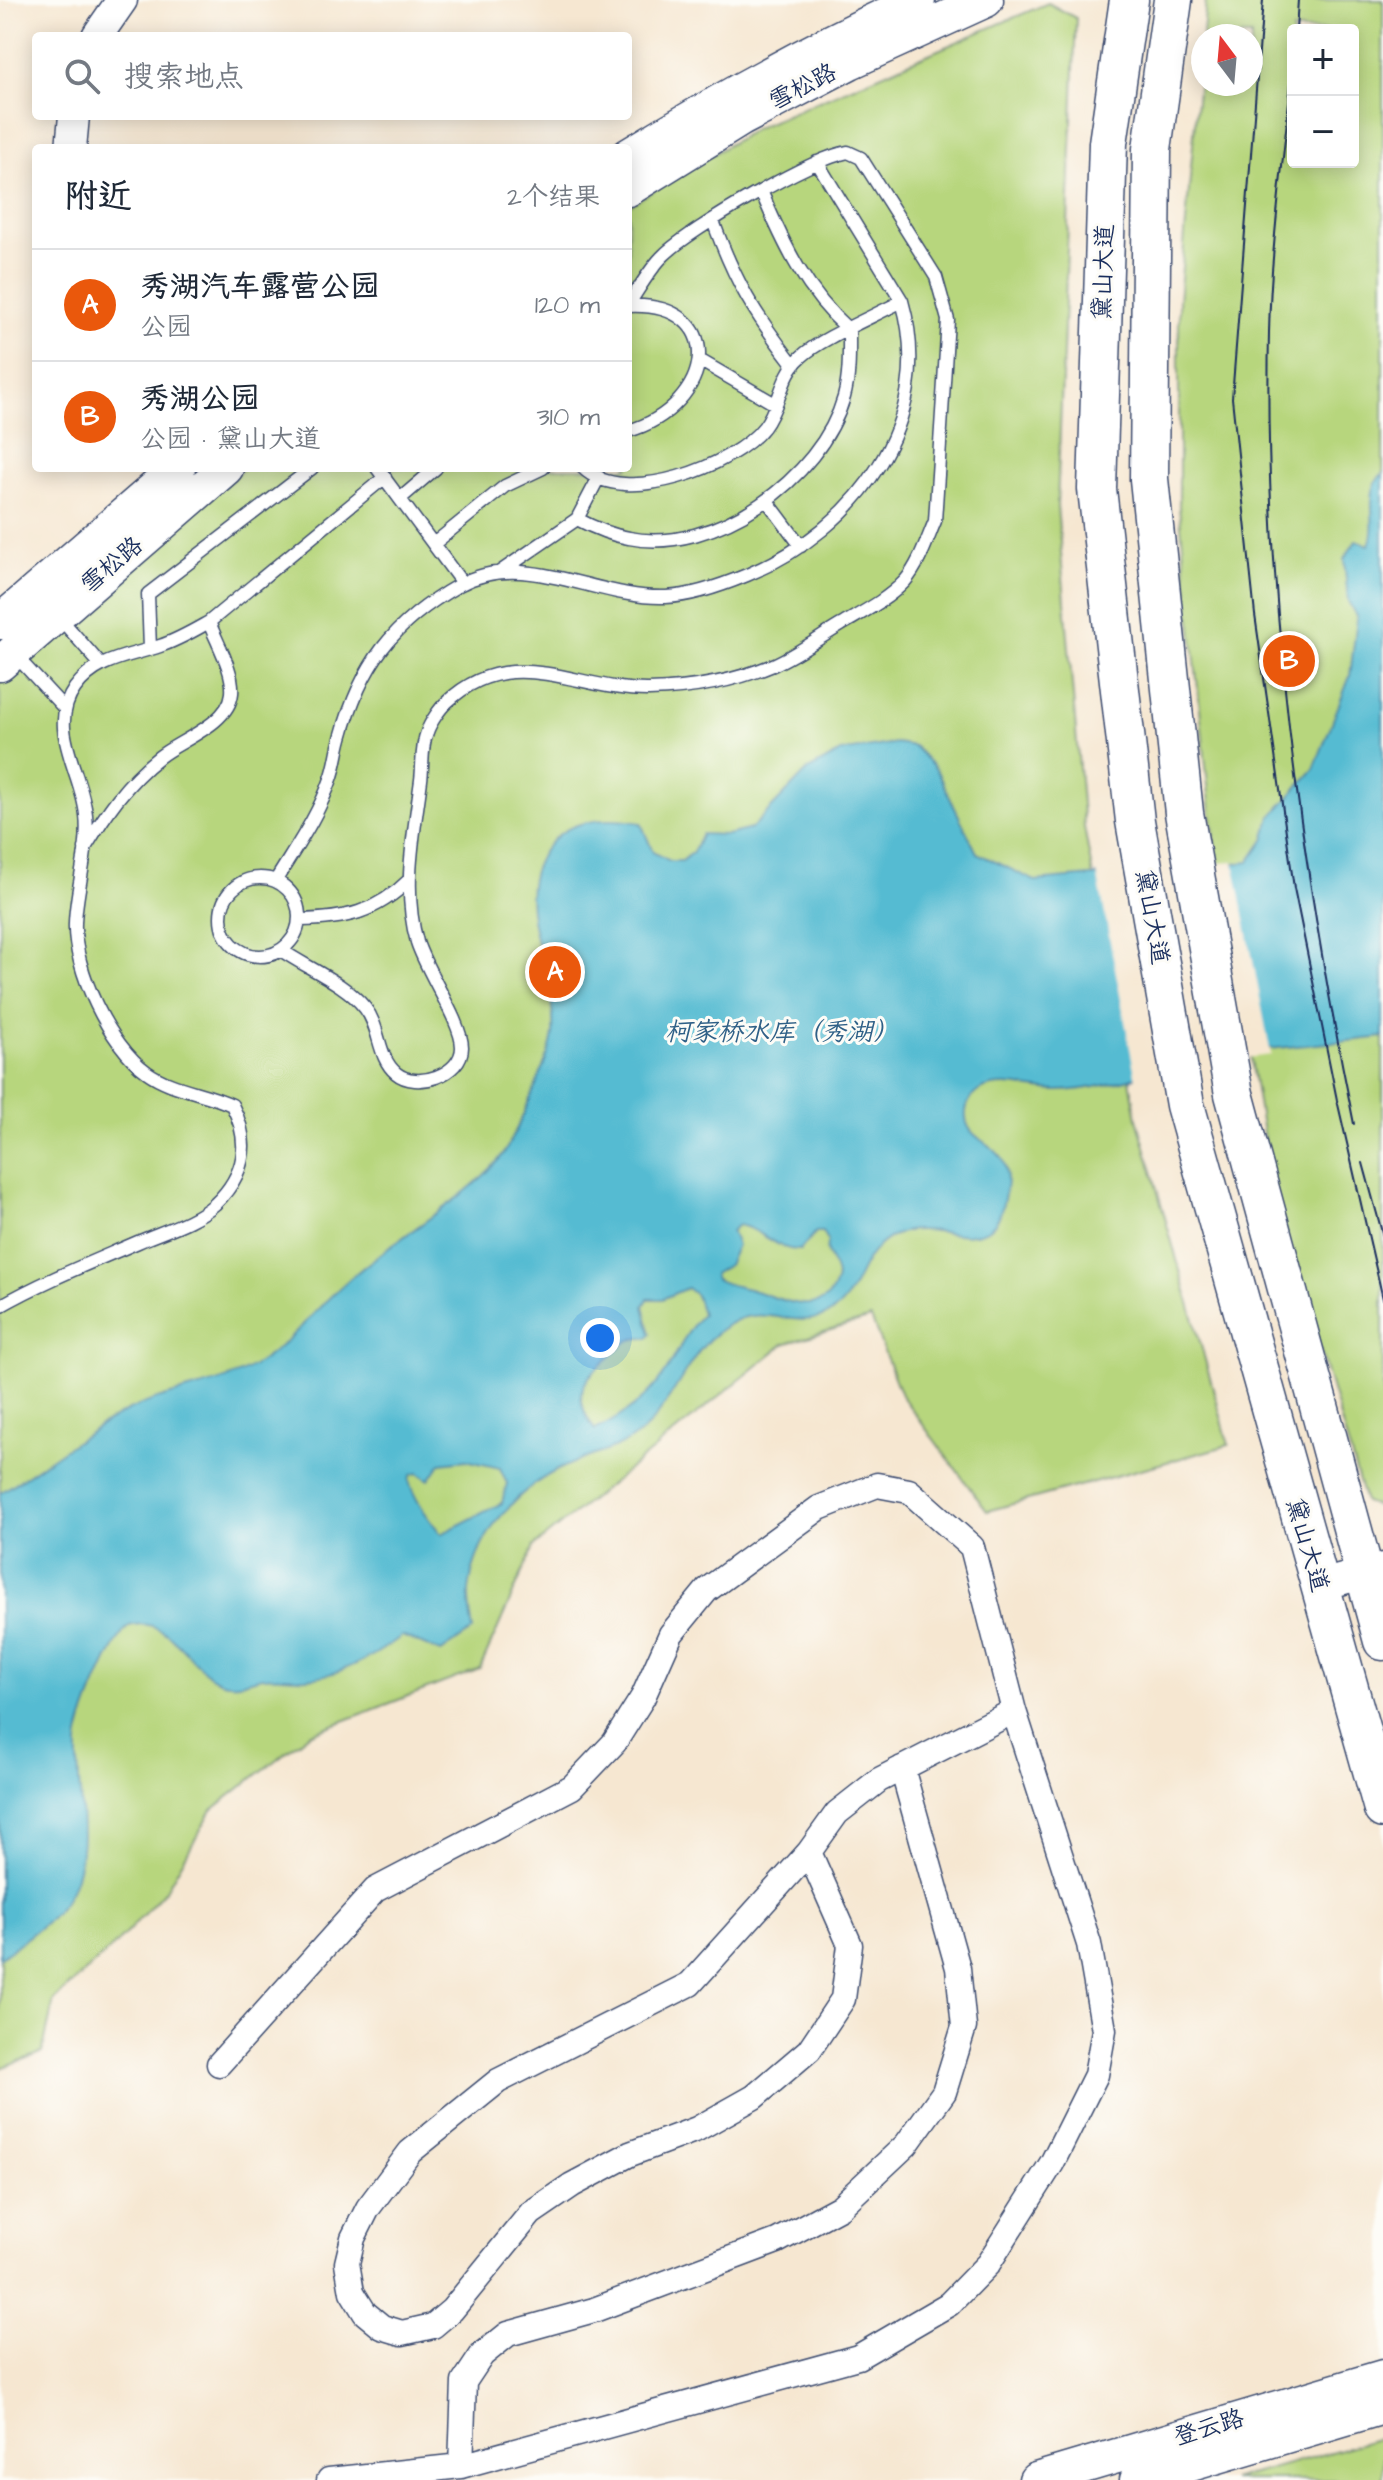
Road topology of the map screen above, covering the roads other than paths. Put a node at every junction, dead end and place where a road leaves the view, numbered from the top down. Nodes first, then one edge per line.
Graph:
1 (122, 0) edge
2 (918, 0) edge
3 (986, 0) edge
4 (1129, 0) edge
5 (1173, 0) edge
6 (100, 32) edge
7 (74, 120) edge
8 (71, 144) edge
9 (632, 154) edge
10 (817, 162) junction
11 (632, 187) edge
12 (762, 193) junction
13 (713, 221) junction
14 (632, 299) edge
15 (902, 301) junction
16 (632, 305) edge
17 (849, 330) junction
18 (701, 361) junction
19 (794, 365) junction
20 (775, 404) junction
21 (632, 429) edge
22 (174, 472) edge
23 (221, 472) edge
24 (307, 472) edge
25 (431, 472) edge
26 (535, 472) edge
27 (590, 472) edge
28 (381, 473) edge
29 (599, 477) junction
30 (401, 498) junction
31 (768, 502) junction
32 (577, 519) junction
33 (436, 542) junction
34 (801, 546) junction
35 (497, 574) junction
36 (462, 583) junction
37 (45, 602) junction
38 (209, 622) junction
39 (5, 645) edge
40 (150, 649) junction
41 (101, 665) junction
42 (65, 709) junction
43 (83, 851) junction
44 (276, 880) junction
45 (409, 880) junction
46 (300, 920) junction
47 (281, 950) junction
48 (0, 1306) edge
49 (1372, 1571) edge
50 (1318, 1586) junction
51 (1383, 1641) edge
52 (1014, 1711) junction
53 (902, 1768) junction
54 (1383, 1809) edge
55 (809, 1852) junction
56 (219, 2064) dead end
57 (1383, 2377) edge
58 (1383, 2407) edge
59 (461, 2466) junction
60 (329, 2480) edge
61 (1036, 2480) edge
62 (1137, 2480) edge

1 - 6 street
2 - 9 main road, 雪松路
3 - 11 main road, 雪松路
4 - 50 main road, 黛山大道
5 - 49 main road, 黛山大道
7 - 8 street
10 - 12 lane
10 - 15 lane
10 - 45 lane
12 - 13 lane
12 - 17 lane
13 - 14 lane
13 - 19 lane
15 - 17 lane
15 - 34 lane
16 - 18 lane
17 - 19 lane
17 - 31 lane
18 - 20 lane
18 - 21 lane
19 - 20 lane
20 - 29 lane
22 - 37 main road, 雪松路
23 - 37 main road, 雪松路
24 - 40 lane
25 - 30 lane
26 - 33 lane
27 - 29 lane
28 - 30 lane
28 - 38 lane
29 - 32 lane
30 - 33 lane
31 - 32 lane
31 - 34 lane
32 - 35 lane
33 - 36 lane
34 - 35 lane
35 - 36 lane
36 - 44 lane
37 - 39 main road, 雪松路
37 - 41 lane
38 - 40 lane
38 - 43 lane
39 - 42 lane
40 - 41 lane
41 - 42 lane
42 - 43 lane
43 - 48 lane
44 - 46 lane
44 - 47 lane
45 - 46 lane
45 - 47 lane
46 - 47 lane
49 - 50 street
49 - 51 main road, 黛山大道
50 - 54 main road, 黛山大道
52 - 53 street
52 - 56 street
52 - 59 street
53 - 55 street
53 - 59 street
55 - 55 street
57 - 61 main road, 登云路
58 - 62 main road, 登云路
59 - 60 street

